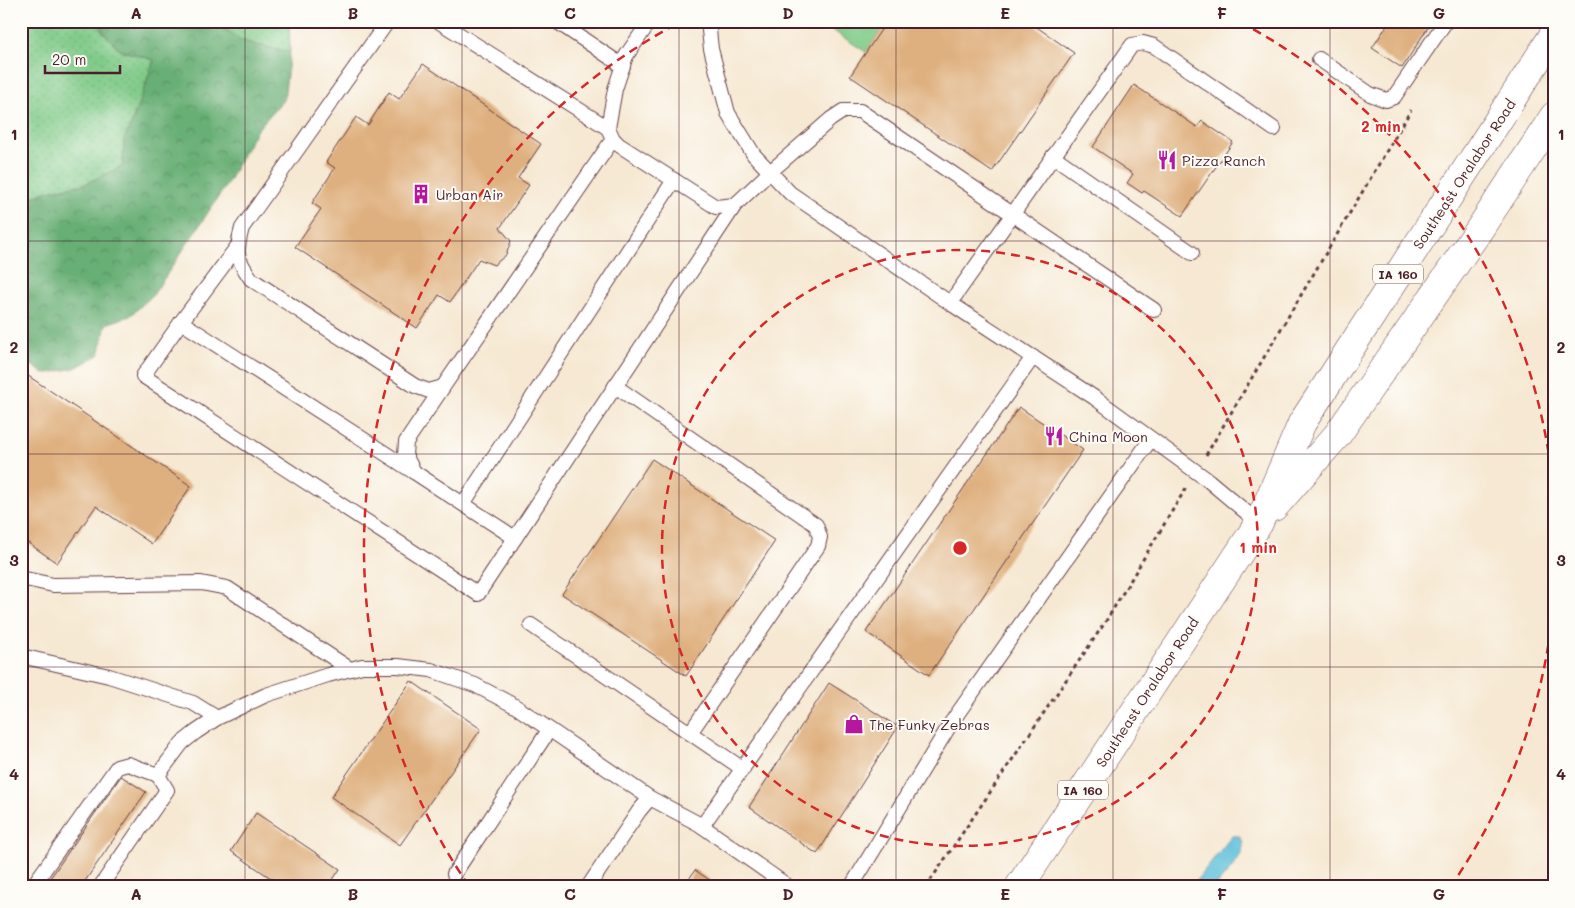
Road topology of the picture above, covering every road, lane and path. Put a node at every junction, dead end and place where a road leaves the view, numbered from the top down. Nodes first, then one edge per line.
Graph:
1 (388, 21) edge
2 (438, 21) edge
3 (556, 21) edge
4 (650, 21) edge
5 (708, 21) edge
6 (1446, 21) edge
7 (1554, 34) edge
8 (1319, 59) dead end
9 (622, 66) junction
10 (1554, 116) edge
11 (1274, 129) dead end
12 (610, 134) junction
13 (1053, 156) junction
14 (770, 172) junction
15 (674, 180) junction
16 (735, 205) junction
17 (1013, 214) junction
18 (237, 247) junction
19 (1192, 253) dead end
20 (950, 303) junction
21 (1154, 310) dead end
22 (181, 322) junction
23 (1033, 357) junction
24 (615, 386) junction
25 (443, 387) junction
26 (1151, 438) junction
27 (414, 472) junction
28 (464, 504) junction
29 (1258, 523) junction
30 (515, 538) junction
31 (21, 578) edge
32 (531, 625) dead end
33 (21, 656) edge
34 (350, 669) junction
35 (217, 718) junction
36 (549, 730) junction
37 (690, 733) junction
38 (743, 769) junction
39 (158, 775) junction
40 (650, 798) junction
41 (702, 826) junction
42 (454, 874) dead end
43 (32, 887) edge
44 (100, 887) edge
45 (588, 887) edge
46 (789, 887) edge
47 (851, 887) edge
48 (1019, 887) edge

1 - 18 lane
2 - 12 lane
3 - 9 lane
4 - 9 lane
5 - 14 lane
6 - 8 lane
7 - 29 main road, Southeast Oralabor Road / IA 160
9 - 12 lane
10 - 29 main road, Southeast Oralabor Road / IA 160
11 - 13 lane
12 - 15 lane
12 - 25 lane
13 - 17 lane
13 - 19 lane
14 - 16 lane
14 - 17 lane
14 - 20 lane
15 - 16 lane
15 - 28 lane
16 - 24 lane
17 - 20 lane
17 - 21 lane
18 - 22 lane
18 - 25 lane
20 - 23 lane
22 - 27 lane
22 - 30 lane
23 - 26 lane
23 - 38 lane
24 - 30 lane
24 - 37 lane
25 - 27 lane
26 - 29 lane
26 - 47 lane
27 - 28 lane
28 - 30 lane
29 - 48 main road, Southeast Oralabor Road / IA 160
31 - 34 lane
32 - 37 lane
33 - 35 lane
34 - 35 lane
34 - 36 lane
35 - 39 lane
36 - 40 lane
36 - 42 lane
37 - 38 lane
38 - 41 lane
39 - 43 lane
39 - 44 lane
40 - 41 lane
40 - 45 lane
41 - 46 lane

